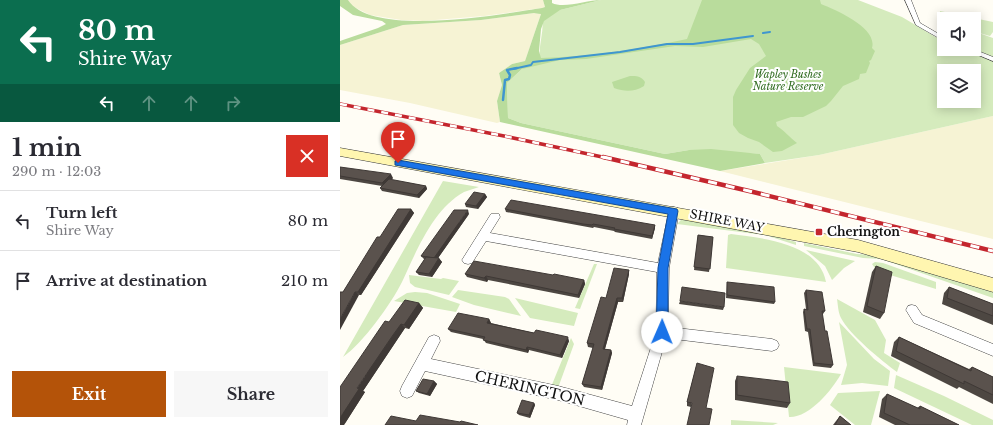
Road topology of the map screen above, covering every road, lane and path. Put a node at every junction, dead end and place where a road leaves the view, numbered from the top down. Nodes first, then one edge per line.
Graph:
1 (908, 0) edge
2 (937, 35) edge
3 (981, 54) edge
4 (993, 59) edge
5 (341, 153) edge
6 (674, 211) junction
7 (495, 217) dead end
8 (483, 236) junction
9 (468, 260) dead end
10 (663, 268) junction
11 (993, 285) edge
12 (912, 310) dead end
13 (662, 332) junction
14 (434, 341) dead end
15 (772, 344) dead end
16 (993, 350) edge
17 (422, 364) junction
18 (407, 391) dead end
19 (636, 420) edge

1 - 2 street
3 - 4 street
5 - 6 street, SHIRE WAY
6 - 10 street, CHERINGTON
6 - 11 street, SHIRE WAY
7 - 8 street
8 - 9 street
8 - 10 street
10 - 13 street, CHERINGTON
12 - 16 street
13 - 15 street
13 - 19 street, CHERINGTON
14 - 17 street
17 - 18 street
17 - 19 street, CHERINGTON

